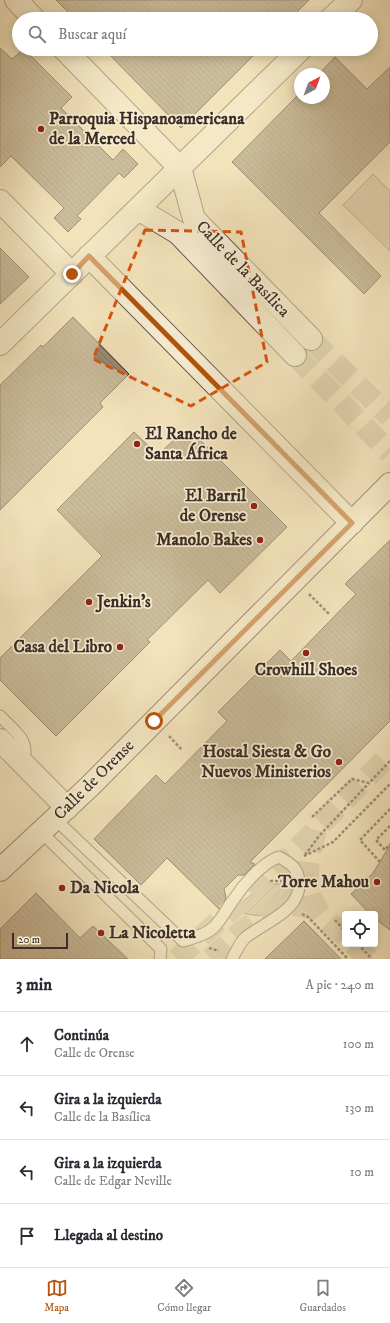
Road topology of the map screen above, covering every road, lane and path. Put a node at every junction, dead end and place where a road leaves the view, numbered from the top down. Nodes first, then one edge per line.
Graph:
1 (16, 0) edge
2 (350, 0) edge
3 (27, 12) edge
4 (338, 12) edge
5 (71, 56) edge
6 (294, 56) edge
7 (180, 168) junction
8 (0, 201) edge
9 (138, 209) junction
10 (89, 256) junction
11 (72, 274) junction
12 (311, 338) tunnel mouth
13 (0, 344) edge
14 (295, 355) tunnel mouth
15 (390, 484) edge
16 (352, 523) junction
17 (295, 580) junction
18 (330, 615) dead end
19 (0, 716) edge
20 (0, 740) edge
21 (390, 761) edge
22 (23, 763) junction
23 (369, 783) junction
24 (390, 784) edge
25 (390, 809) edge
26 (312, 817) dead end
27 (54, 820) junction
28 (390, 826) edge
29 (390, 844) edge
30 (304, 856) junction
31 (380, 862) dead end
32 (294, 865) junction
33 (0, 870) edge
34 (250, 881) junction
35 (299, 881) junction
36 (308, 917) dead end
37 (335, 920) dead end
38 (342, 928) edge
39 (361, 947) edge
40 (160, 959) edge
41 (232, 959) edge
42 (348, 959) edge
43 (372, 959) edge

1 - 3 street
2 - 4 street
5 - 7 street, Calle de la Basílica
6 - 7 street
7 - 9 street
7 - 12 street, Calle de la Basílica
8 - 11 street
9 - 10 street
9 - 14 street, Calle de la Basílica
10 - 11 street
10 - 16 street
11 - 13 street
15 - 16 street, Calle de Orense
16 - 17 street, Calle de Orense
17 - 18 path
17 - 27 street, Calle de Orense
19 - 22 lane
20 - 22 street
21 - 23 path
22 - 27 street
23 - 26 path
23 - 30 path
24 - 30 path
25 - 31 path
27 - 33 street, Calle de Orense
27 - 34 lane
27 - 40 lane
28 - 29 path
30 - 32 path
32 - 34 lane
32 - 35 lane
34 - 35 path
35 - 41 lane
36 - 42 path
37 - 38 path
39 - 43 path

